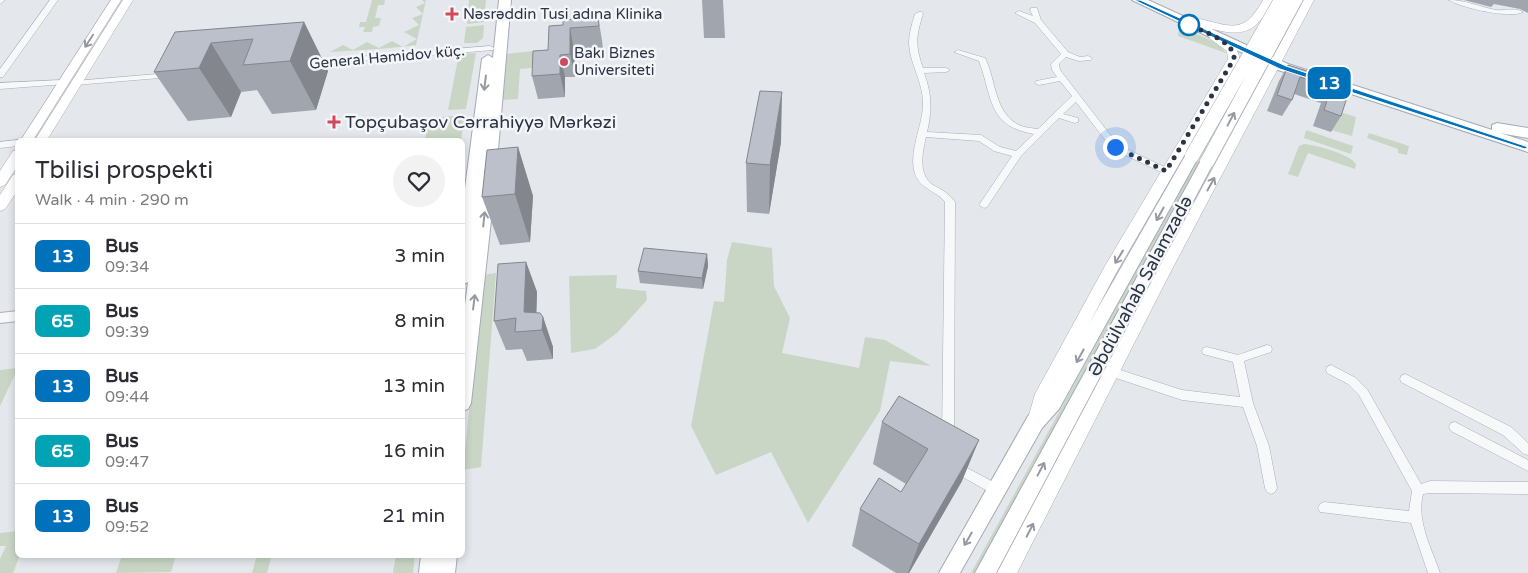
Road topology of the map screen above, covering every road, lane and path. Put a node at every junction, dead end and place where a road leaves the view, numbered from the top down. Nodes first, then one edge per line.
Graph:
1 (54, 0) edge
2 (116, 0) edge
3 (128, 0) edge
4 (497, 0) edge
5 (505, 0) edge
6 (1138, 0) edge
7 (1153, 0) edge
8 (1268, 0) edge
9 (1281, 0) edge
10 (1295, 0) edge
11 (1309, 0) edge
12 (1453, 0) edge
13 (1034, 10) dead end
14 (1019, 12) dead end
15 (1519, 12) dead end
16 (919, 14) dead end
17 (1259, 15) junction
18 (1038, 22) junction
19 (1200, 22) junction
20 (1294, 27) junction
21 (1216, 38) junction
22 (490, 48) junction
23 (958, 52) dead end
24 (1065, 54) junction
25 (1088, 58) dead end
26 (1276, 60) junction
27 (300, 64) edge
28 (1297, 69) junction
29 (946, 70) dead end
30 (920, 71) junction
31 (174, 75) edge
32 (0, 76) edge
33 (1062, 78) junction
34 (1221, 81) junction
35 (62, 82) junction
36 (1039, 83) dead end
37 (75, 84) junction
38 (0, 86) edge
39 (1258, 93) junction
40 (1076, 97) junction
41 (66, 100) junction
42 (51, 101) junction
43 (489, 106) junction
44 (1058, 115) junction
45 (1075, 120) dead end
46 (1039, 132) junction
47 (922, 134) junction
48 (1528, 134) edge
49 (28, 138) edge
50 (42, 138) edge
51 (15, 143) edge
52 (0, 145) edge
53 (1528, 146) edge
54 (1018, 154) junction
55 (15, 159) edge
56 (1200, 159) junction
57 (1166, 171) junction
58 (0, 182) edge
59 (15, 183) edge
60 (984, 205) dead end
61 (0, 206) edge
62 (467, 271) edge
63 (15, 316) edge
64 (0, 318) edge
65 (465, 324) edge
66 (1267, 349) dead end
67 (1207, 351) dead end
68 (1238, 358) junction
69 (1331, 370) dead end
70 (1111, 372) junction
71 (1405, 379) dead end
72 (1247, 403) junction
73 (1035, 422) junction
74 (1456, 427) dead end
75 (947, 443) edge
76 (1528, 450) edge
77 (949, 461) edge
78 (1528, 466) edge
79 (1271, 488) dead end
80 (1528, 488) edge
81 (997, 490) junction
82 (1418, 490) junction
83 (1324, 508) dead end
84 (1416, 518) junction
85 (431, 558) edge
86 (447, 558) edge
87 (429, 573) edge
88 (445, 573) edge
89 (949, 573) edge
90 (985, 573) edge
91 (1007, 573) edge
92 (1434, 573) edge

1 - 32 street
2 -> 35 main road
3 - 37 main road
4 - 22 main road
5 - 43 main road
6 - 21 main road
7 - 19 main road
8 - 17 main road
9 - 56 main road, Əbdülvahab Salamzadə, bridge
56 -> 10 main road, Əbdülvahab Salamzadə, bridge
11 - 20 main road, Əbdülvahab Salamzadə
12 - 15 street
13 - 18 street
14 - 18 street
16 - 30 street
17 - 19 main road
17 - 20 main road
18 - 24 street
19 - 26 main road
20 - 26 main road, Əbdülvahab Salamzadə
21 - 26 main road
21 - 34 main road, Əbdülvahab Salamzadə
22 - 27 street, General Həmidov küç.
22 -> 43 main road
23 - 46 street
24 - 25 street
24 - 33 street
26 - 28 main road
26 - 39 main road, Əbdülvahab Salamzadə
28 - 48 main road
28 - 53 main road
29 - 30 street
30 - 47 street
31 - 37 street
33 - 36 street
33 - 40 street
34 - 39 main road
34 - 57 main road, Əbdülvahab Salamzadə
35 - 38 street
35 - 42 main road
37 - 41 main road
70 -> 39 main road, Əbdülvahab Salamzadə
40 - 44 street
40 - 57 street
41 - 42 main road
41 - 50 main road
42 - 49 main road
43 - 62 main road
44 - 45 street
44 - 46 street
46 - 54 street
47 - 54 street
47 - 75 street
51 - 52 street
54 - 60 street
55 - 58 main road
56 -> 73 main road, Əbdülvahab Salamzadə
90 -> 56 main road, Əbdülvahab Salamzadə
57 -> 73 main road, Əbdülvahab Salamzadə
59 - 61 main road
65 -> 62 main road
63 - 64 street
66 - 68 street
67 - 68 street
68 - 72 street
69 - 82 street
70 - 72 street
91 -> 70 main road, Əbdülvahab Salamzadə
71 - 76 street
72 - 79 street
73 - 81 main road, Əbdülvahab Salamzadə
74 - 78 street
77 - 81 street
80 - 82 street
81 -> 89 main road, Əbdülvahab Salamzadə
82 - 84 street
83 - 84 street
84 - 92 street
85 - 87 main road
86 - 88 main road

